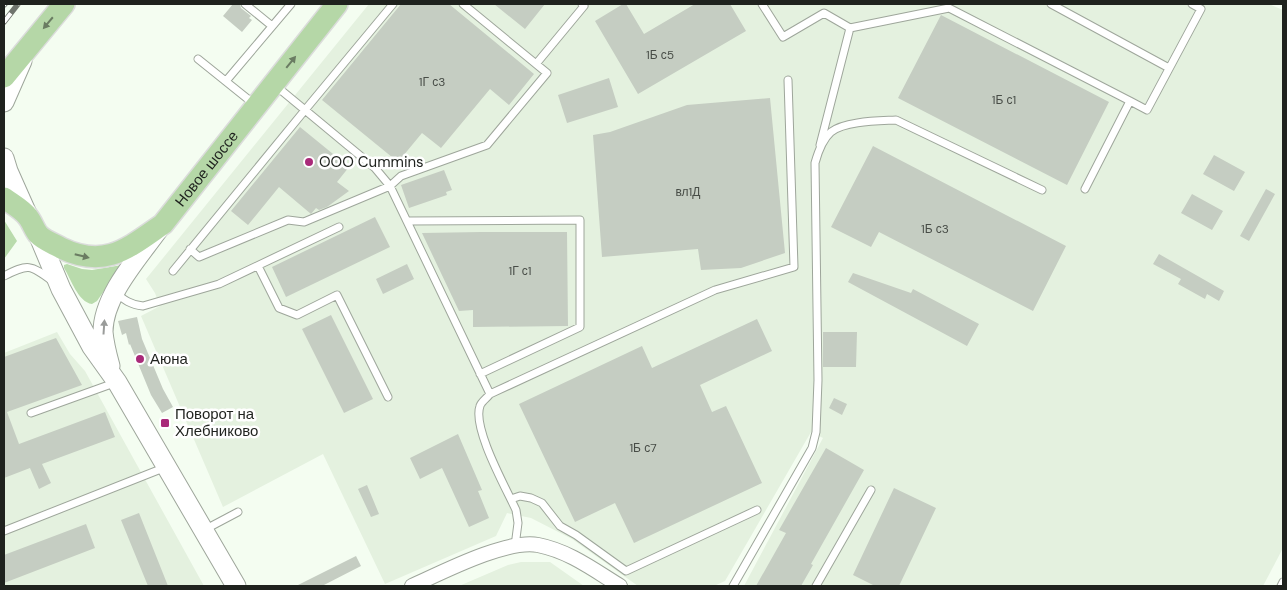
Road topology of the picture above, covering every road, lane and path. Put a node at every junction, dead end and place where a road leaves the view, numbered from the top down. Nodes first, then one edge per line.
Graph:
1 (64, 4) edge
2 (245, 4) edge
3 (291, 4) edge
4 (337, 4) edge
5 (393, 4) edge
6 (463, 4) edge
7 (762, 4) edge
8 (1051, 4) edge
9 (1192, 4) edge
10 (585, 5) edge
11 (272, 26) junction
12 (850, 28) junction
13 (32, 42) junction
14 (198, 59) dead end
15 (536, 64) junction
16 (1170, 68) junction
17 (4, 77) edge
18 (788, 80) dead end
19 (226, 81) junction
20 (273, 84) junction
21 (1130, 101) junction
22 (4, 102) edge
23 (256, 106) junction
24 (305, 110) junction
25 (819, 148) junction
26 (4, 158) edge
27 (390, 186) junction
28 (1085, 189) dead end
29 (1042, 190) dead end
30 (4, 198) edge
31 (407, 221) junction
32 (162, 224) junction
33 (33, 225) junction
34 (339, 227) dead end
35 (190, 250) junction
36 (258, 266) junction
37 (172, 271) dead end
38 (4, 276) edge
39 (61, 289) junction
40 (115, 291) junction
41 (480, 374) junction
42 (115, 379) junction
43 (490, 394) junction
44 (388, 397) dead end
45 (31, 413) dead end
46 (166, 467) junction
47 (871, 490) dead end
48 (511, 499) junction
49 (756, 510) dead end
50 (238, 512) dead end
51 (204, 530) junction
52 (4, 531) edge
53 (515, 546) junction
54 (1283, 582) edge
55 (236, 586) edge
56 (412, 586) edge
57 (620, 586) edge
58 (733, 586) edge
59 (816, 586) edge
60 (1281, 586) edge

1 -> 13 main road
2 - 11 lane
3 - 11 lane
20 -> 4 main road, Новое шоссе
5 - 24 lane
6 - 15 lane
7 - 12 lane
8 - 16 lane
9 - 16 lane
10 - 15 lane
11 - 19 lane
12 - 21 lane
12 - 25 lane
13 - 17 main road
13 - 22 main road
14 - 19 lane
15 - 27 lane
16 - 21 lane
18 - 43 lane
19 - 23 lane
20 - 23 main road, Новое шоссе
20 - 24 lane
21 - 28 lane
23 - 32 main road, Новое шоссе
24 - 27 lane
24 - 35 lane
25 - 29 lane
25 - 58 lane
26 - 33 main road
27 - 31 lane
27 - 35 lane
30 - 33 main road, Новое шоссе
31 - 41 lane
31 - 41 lane
33 -> 32 main road, Новое шоссе
32 - 40 main road
33 - 39 main road
34 - 36 lane
35 - 37 lane
36 - 40 lane
36 - 44 lane
38 - 39 lane
39 - 42 main road
42 -> 40 main road
41 - 43 lane
42 - 45 lane
42 - 46 main road
43 - 48 lane
46 - 51 main road
46 - 52 lane
47 - 59 lane
48 - 49 lane
48 - 53 lane
50 - 51 lane
51 - 55 main road
53 - 56 street
53 - 57 street
54 - 60 lane

